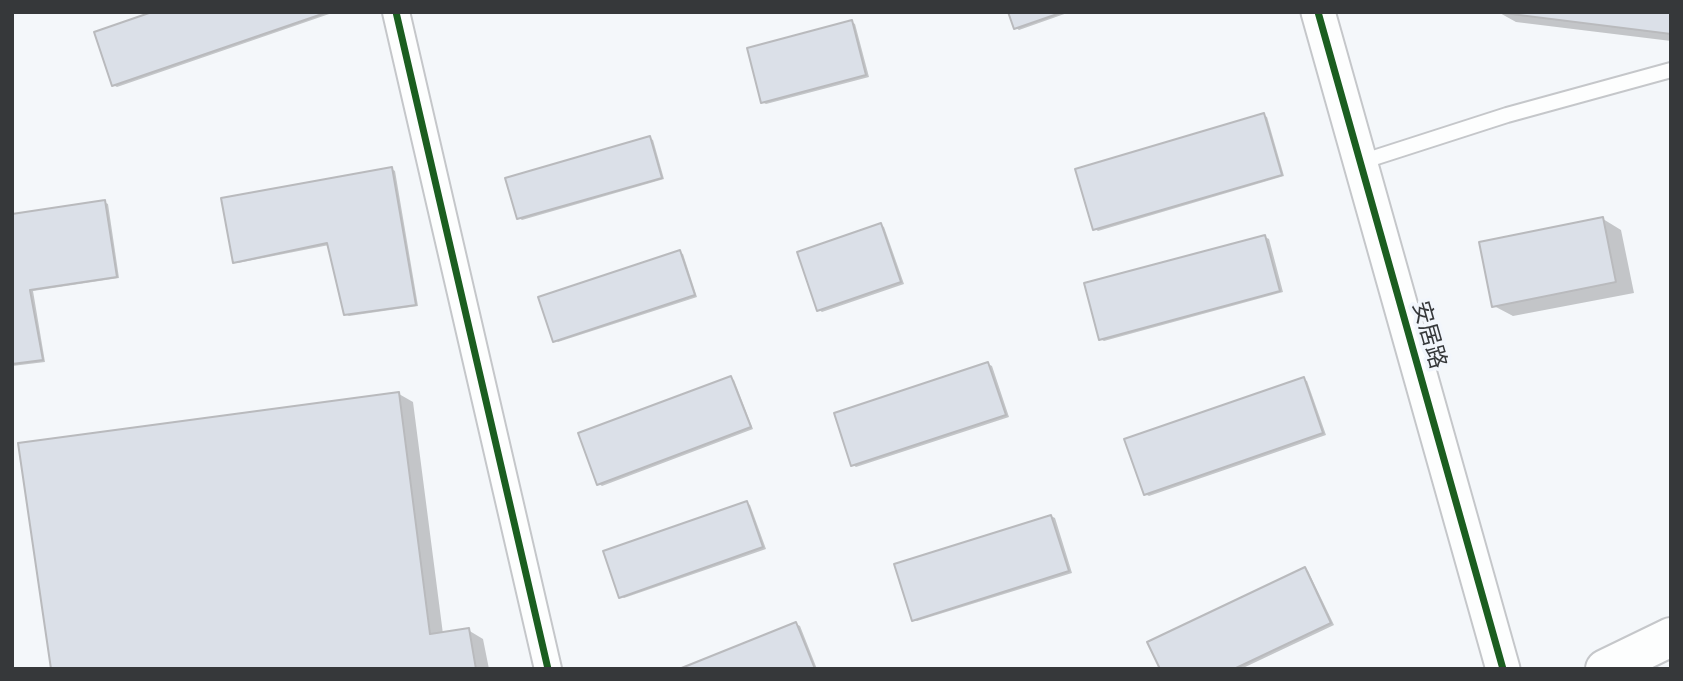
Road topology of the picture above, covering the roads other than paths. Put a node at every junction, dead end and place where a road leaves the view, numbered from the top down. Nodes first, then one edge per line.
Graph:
1 (396, 12) edge
2 (1318, 12) edge
3 (1671, 70) edge
4 (1361, 162) junction
5 (1671, 637) edge
6 (548, 669) edge
7 (1503, 669) edge
8 (1605, 669) edge

1 - 6 street
2 - 4 street, 安居路
3 - 4 lane
4 - 7 street, 安居路
5 - 8 main road

